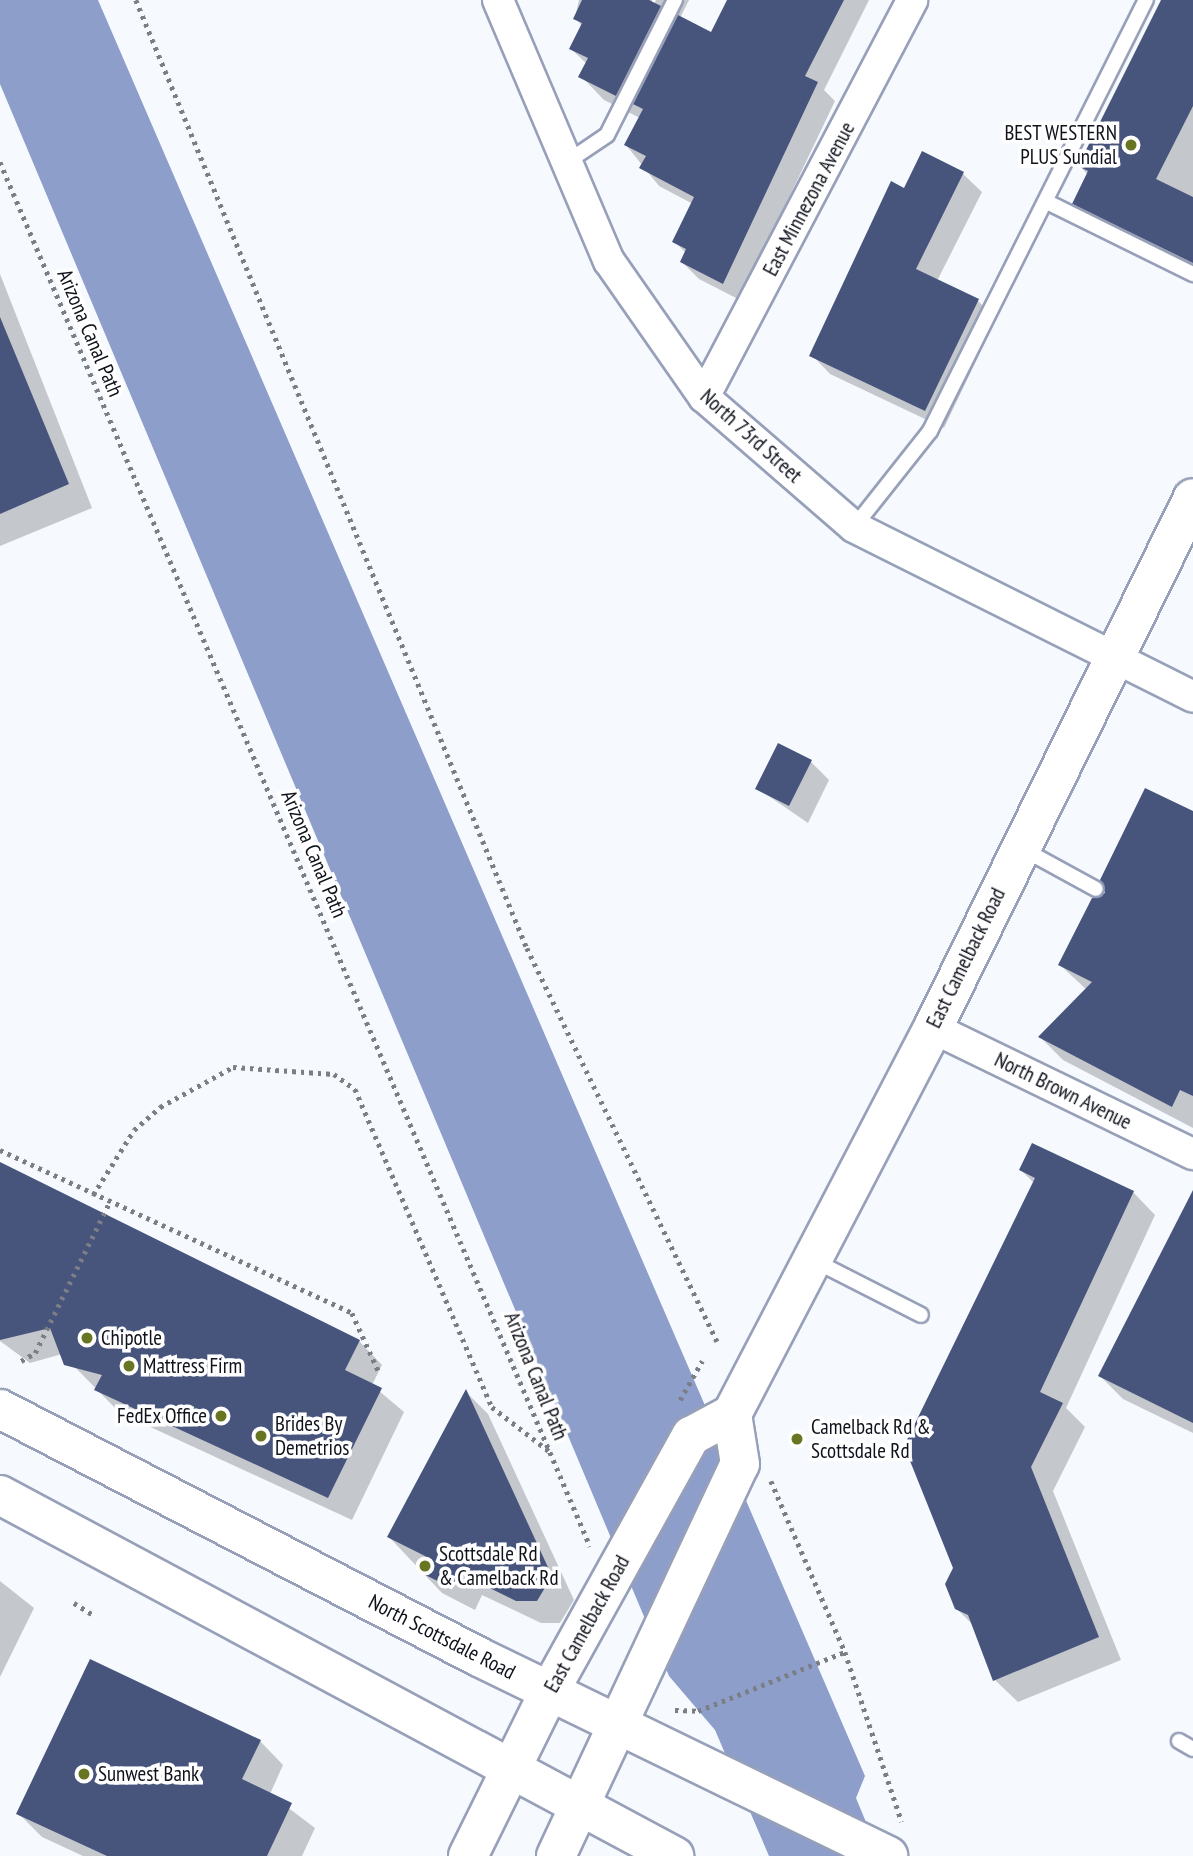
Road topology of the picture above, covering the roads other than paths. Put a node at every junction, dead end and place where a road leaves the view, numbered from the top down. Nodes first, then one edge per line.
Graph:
1 (498, 0) edge
2 (675, 0) edge
3 (912, 0) edge
4 (1146, 0) edge
5 (567, 162) junction
6 (1047, 202) junction
7 (1193, 274) edge
8 (704, 397) junction
9 (1193, 498) edge
10 (854, 527) junction
11 (1114, 656) junction
12 (1193, 697) edge
13 (1020, 848) junction
14 (1096, 889) dead end
15 (933, 1028) junction
16 (1193, 1154) edge
17 (812, 1259) junction
18 (921, 1315) dead end
19 (0, 1409) edge
20 (732, 1414) junction
21 (0, 1495) edge
22 (549, 1692) junction
23 (616, 1725) junction
24 (1179, 1741) dead end
25 (1193, 1749) edge
26 (508, 1770) junction
27 (578, 1807) junction
28 (891, 1845) edge
29 (468, 1856) edge
30 (556, 1856) edge
31 (674, 1856) edge

1 - 5 street, North 73rd Street
2 - 5 lane
3 - 8 street, East Minnezona Avenue
4 - 6 lane
5 - 8 street, North 73rd Street
6 - 7 lane
6 - 10 lane
8 - 10 street, North 73rd Street
9 - 11 main road, East Camelback Road
10 - 11 street, North 73rd Street
11 - 12 street, North 73rd Street
11 - 13 main road, East Camelback Road
13 - 14 lane
13 - 15 main road, East Camelback Road
15 - 16 street, North Brown Avenue
15 - 17 main road, East Camelback Road
17 - 18 lane
17 - 20 main road, East Camelback Road
19 - 22 main road, North Scottsdale Road
20 - 22 main road, East Camelback Road
20 - 23 main road
21 - 26 main road
22 - 23 main road, North Scottsdale Road
22 - 26 main road, East Camelback Road
23 - 27 main road
23 - 28 main road, North Scottsdale Road
24 - 25 lane
26 - 27 main road
26 - 29 main road, East Camelback Road
27 - 30 main road
27 - 31 main road

